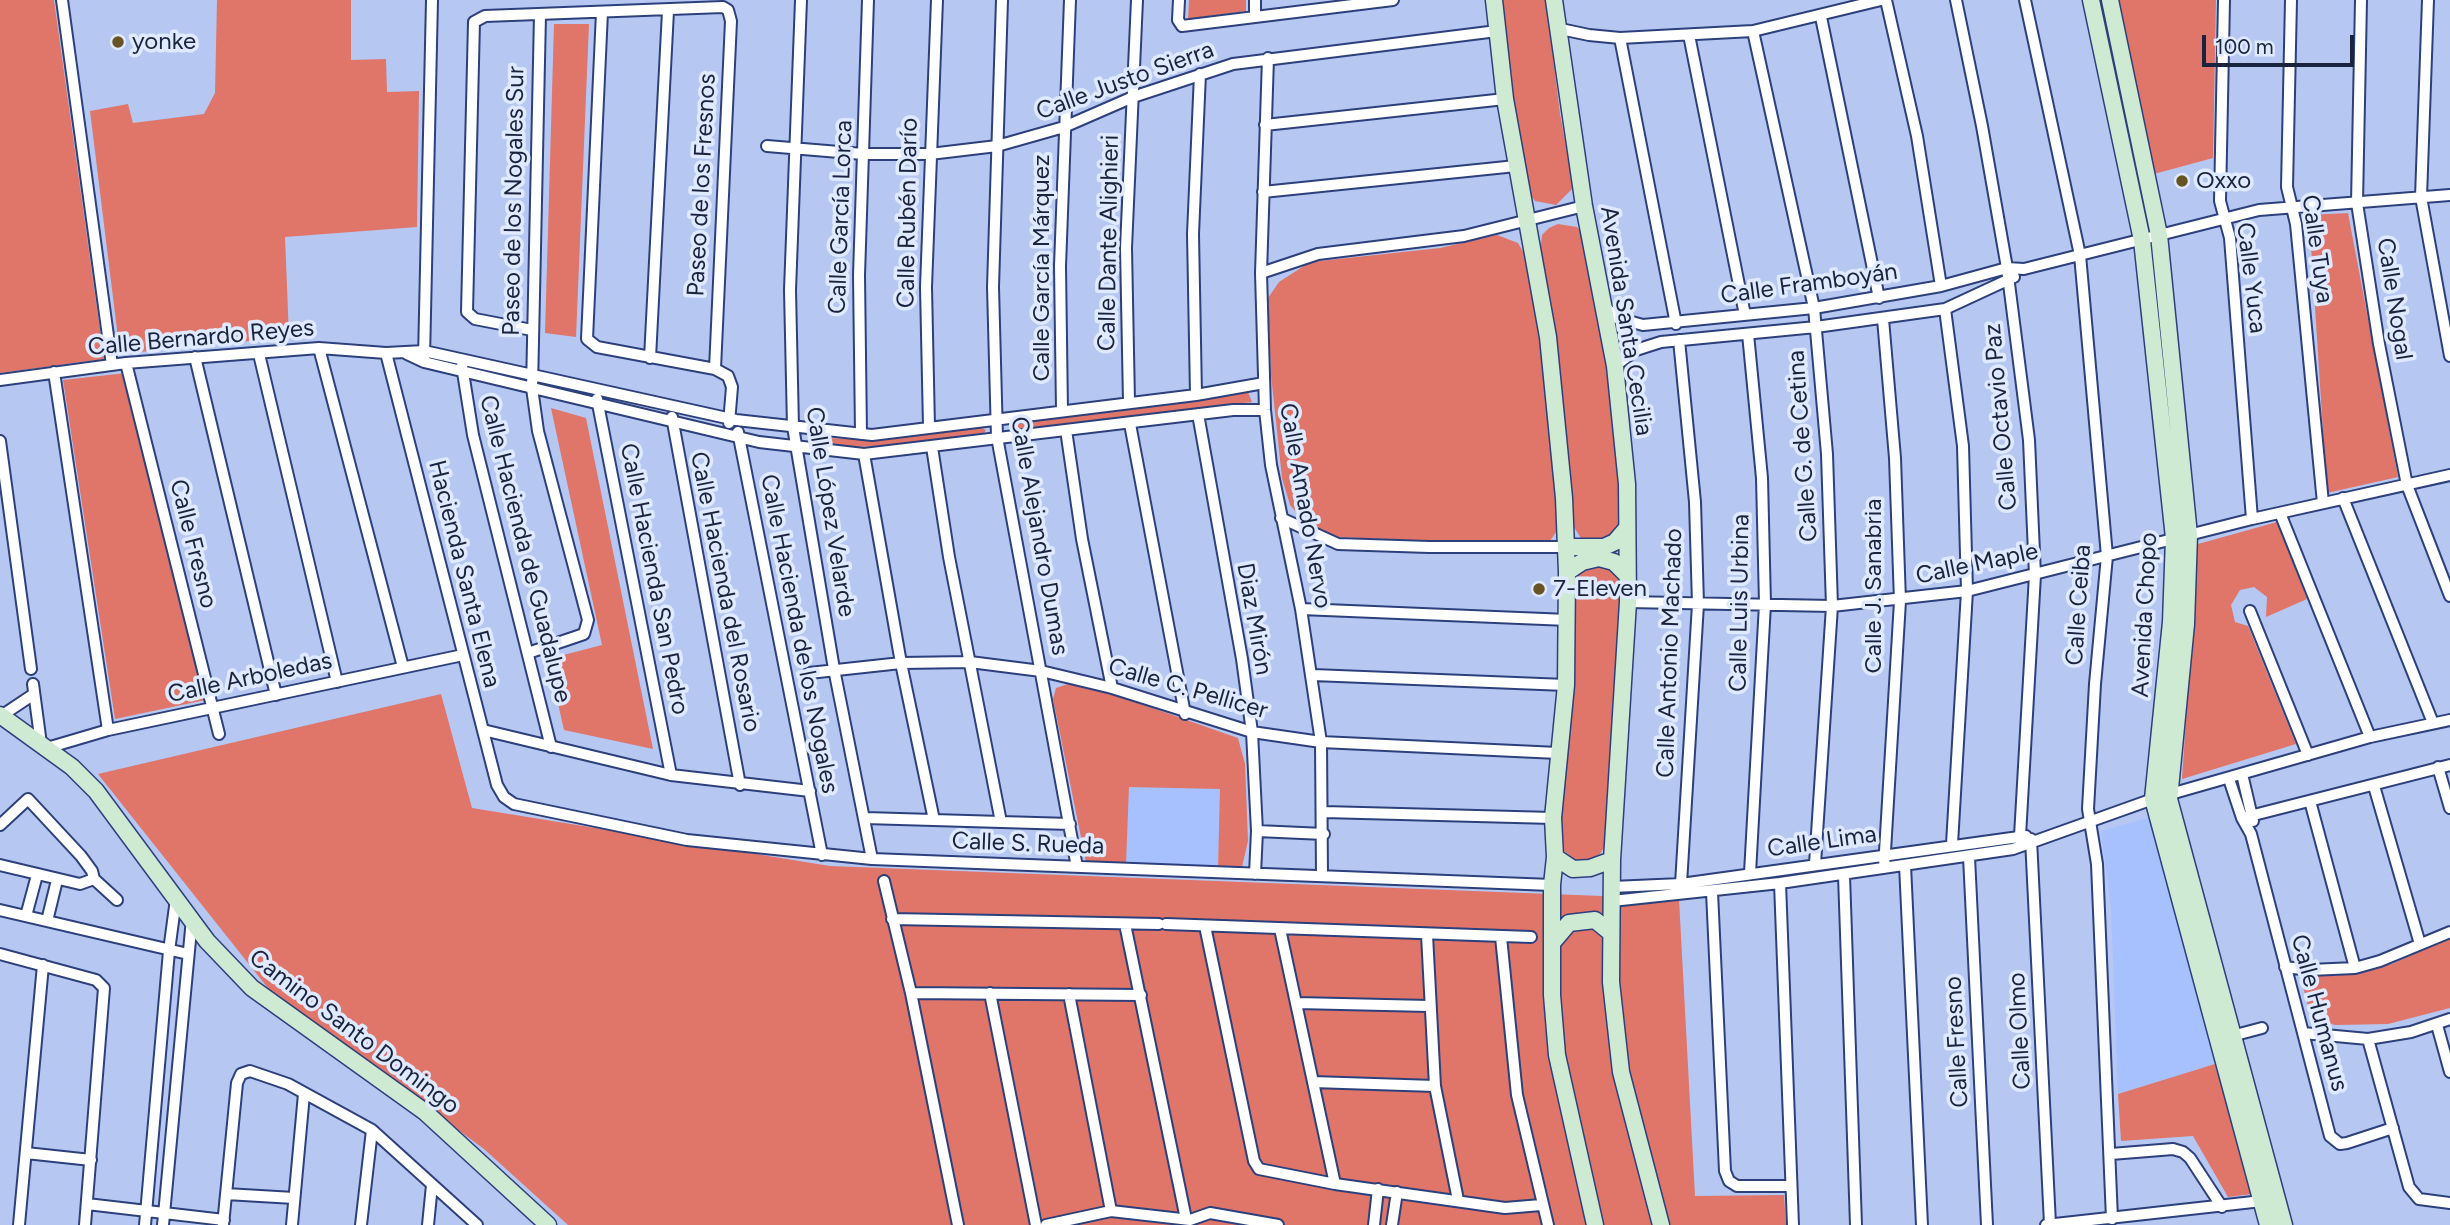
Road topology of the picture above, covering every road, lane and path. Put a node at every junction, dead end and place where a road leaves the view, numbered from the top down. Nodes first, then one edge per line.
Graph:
1 (62, 0) edge
2 (432, 0) edge
3 (558, 0) edge
4 (575, 0) edge
5 (802, 0) edge
6 (868, 0) edge
7 (937, 0) edge
8 (1002, 0) edge
9 (1070, 0) edge
10 (1137, 0) edge
11 (1179, 0) edge
12 (1255, 0) edge
13 (1494, 0) edge
14 (1554, 0) edge
15 (1883, 0) edge
16 (1956, 0) edge
17 (2025, 0) edge
18 (2091, 0) edge
19 (2110, 0) edge
20 (2224, 0) edge
21 (2291, 0) edge
22 (2361, 0) edge
23 (2428, 0) edge
24 (1386, 1) edge
25 (1319, 4) edge
26 (668, 11) junction
27 (602, 12) junction
28 (575, 13) junction
29 (558, 14) junction
30 (540, 15) junction
31 (1255, 17) junction
32 (1821, 17) junction
33 (1556, 28) junction
34 (1753, 31) junction
35 (1497, 32) junction
36 (1689, 35) junction
37 (1620, 38) junction
38 (1268, 58) junction
39 (1200, 74) junction
40 (1133, 97) junction
41 (1505, 99) junction
42 (1265, 125) junction
43 (1064, 127) junction
44 (767, 146) dead end
45 (997, 146) junction
46 (796, 148) junction
47 (863, 154) junction
48 (930, 154) junction
49 (1516, 166) junction
50 (1263, 192) junction
51 (2450, 195) edge
52 (2421, 197) junction
53 (2357, 204) junction
54 (1584, 206) junction
55 (2290, 206) junction
56 (2222, 218) junction
57 (1527, 220) junction
58 (2159, 235) junction
59 (2142, 240) junction
60 (2080, 255) junction
61 (2007, 268) junction
62 (2024, 269) junction
63 (1261, 274) junction
64 (2008, 282) junction
65 (1941, 286) junction
66 (1879, 298) junction
67 (1604, 306) junction
68 (1814, 308) junction
69 (1945, 309) junction
70 (1745, 316) junction
71 (1883, 319) junction
72 (1676, 324) junction
73 (1816, 327) junction
74 (532, 330) junction
75 (1748, 334) junction
76 (1679, 340) junction
77 (319, 348) junction
78 (386, 353) junction
79 (259, 354) junction
80 (2450, 356) edge
81 (195, 357) junction
82 (424, 357) junction
83 (650, 358) junction
84 (462, 360) junction
85 (126, 363) junction
86 (112, 365) junction
87 (1615, 366) junction
88 (715, 369) junction
89 (54, 372) junction
90 (463, 372) junction
91 (531, 375) junction
92 (0, 380) edge
93 (1264, 383) junction
94 (532, 388) junction
95 (596, 390) junction
96 (1196, 395) junction
97 (1129, 402) junction
98 (598, 405) junction
99 (673, 407) junction
100 (1265, 410) junction
101 (1062, 411) junction
102 (1198, 414) junction
103 (996, 419) junction
104 (733, 420) junction
105 (671, 421) junction
106 (1130, 424) junction
107 (793, 427) junction
108 (929, 427) junction
109 (1066, 430) junction
110 (733, 434) junction
111 (861, 434) junction
112 (997, 437) junction
113 (0, 442) edge
114 (795, 446) junction
115 (932, 447) junction
116 (864, 454) junction
117 (2450, 475) edge
118 (2407, 485) junction
119 (2343, 498) junction
120 (2323, 503) junction
121 (2280, 513) junction
122 (1282, 518) junction
123 (2252, 519) junction
124 (1626, 528) junction
125 (2182, 537) junction
126 (1566, 547) junction
127 (2107, 556) junction
128 (1567, 572) junction
129 (1627, 575) junction
130 (2035, 575) junction
131 (1968, 591) junction
132 (2450, 596) edge
133 (1900, 601) junction
134 (1628, 602) junction
135 (1698, 604) junction
136 (1765, 604) junction
137 (1832, 606) junction
138 (1301, 609) junction
139 (2250, 611) dead end
140 (1568, 620) junction
141 (528, 653) junction
142 (463, 655) junction
143 (970, 662) junction
144 (901, 663) junction
145 (403, 667) junction
146 (31, 669) dead end
147 (834, 669) junction
148 (1041, 671) junction
149 (809, 673) dead end
150 (1313, 675) junction
151 (337, 682) junction
152 (1566, 685) junction
153 (1112, 688) junction
154 (276, 695) junction
155 (213, 708) junction
156 (1185, 714) junction
157 (0, 715) edge
158 (2450, 720) edge
159 (2434, 723) junction
160 (108, 730) junction
161 (483, 730) junction
162 (1251, 732) junction
163 (219, 734) dead end
164 (2370, 737) junction
165 (1321, 742) junction
166 (44, 746) junction
167 (551, 747) junction
168 (1558, 753) junction
169 (2308, 755) junction
170 (2450, 765) edge
171 (2438, 768) junction
172 (2242, 774) junction
173 (671, 775) junction
174 (2229, 779) junction
175 (740, 785) junction
176 (2374, 786) junction
177 (810, 791) junction
178 (2169, 794) junction
179 (2153, 799) junction
180 (509, 801) joint
181 (2310, 801) junction
182 (2450, 808) edge
183 (1324, 812) junction
184 (2254, 815) junction
185 (865, 818) junction
186 (1553, 818) junction
187 (2242, 818) junction
188 (934, 820) junction
189 (2089, 820) junction
190 (1001, 822) junction
191 (1070, 824) junction
192 (0, 825) edge
193 (1257, 831) junction
194 (1324, 834) junction
195 (2251, 834) junction
196 (2030, 838) junction
197 (1952, 845) junction
198 (1883, 854) junction
199 (822, 855) junction
200 (1555, 857) junction
201 (1969, 857) junction
202 (872, 859) junction
203 (1612, 860) junction
204 (1815, 864) junction
205 (0, 865) edge
206 (1905, 865) junction
207 (1077, 867) junction
208 (1884, 868) junction
209 (1750, 873) junction
210 (1255, 874) junction
211 (37, 875) junction
212 (1843, 875) junction
213 (1322, 876) junction
214 (93, 879) junction
215 (57, 880) junction
216 (884, 881) dead end
217 (1780, 883) junction
218 (1681, 884) junction
219 (1552, 885) junction
220 (1712, 892) junction
221 (1612, 894) junction
222 (176, 899) junction
223 (117, 900) dead end
224 (0, 910) edge
225 (26, 916) junction
226 (192, 919) junction
227 (892, 919) junction
228 (47, 921) junction
229 (1125, 924) junction
230 (1205, 926) junction
231 (1280, 929) junction
232 (2450, 932) edge
233 (1611, 933) junction
234 (1427, 935) junction
235 (1501, 937) junction
236 (1531, 937) dead end
237 (1552, 943) junction
238 (2420, 944) junction
239 (169, 951) junction
240 (0, 954) edge
241 (188, 954) junction
242 (43, 965) junction
243 (2285, 967) junction
244 (2355, 968) junction
245 (911, 993) junction
246 (990, 993) junction
247 (1069, 994) junction
248 (1140, 995) junction
249 (1297, 1003) junction
250 (1429, 1006) junction
251 (2450, 1019) edge
252 (2437, 1025) junction
253 (2262, 1028) dead end
254 (2303, 1033) junction
255 (2225, 1037) junction
256 (2368, 1039) junction
257 (2450, 1072) edge
258 (1313, 1082) junction
259 (1435, 1086) junction
260 (304, 1094) junction
261 (2393, 1128) junction
262 (372, 1130) junction
263 (26, 1153) junction
264 (2111, 1154) junction
265 (91, 1160) junction
266 (1335, 1184) junction
267 (432, 1185) junction
268 (1791, 1186) junction
269 (1378, 1189) junction
270 (1397, 1192) junction
271 (226, 1194) junction
272 (294, 1198) junction
273 (1458, 1200) junction
274 (2262, 1201) junction
275 (2450, 1203) edge
276 (87, 1204) junction
277 (1541, 1205) junction
278 (2221, 1207) junction
279 (146, 1211) junction
280 (1111, 1211) junction
281 (163, 1219) edge
282 (2112, 1219) junction
283 (1191, 1221) edge
284 (223, 1223) edge
285 (19, 1225) edge
286 (85, 1225) edge
287 (145, 1225) edge
288 (292, 1225) edge
289 (361, 1225) edge
290 (428, 1225) edge
291 (477, 1225) edge
292 (548, 1225) edge
293 (958, 1225) edge
294 (1036, 1225) edge
295 (1046, 1225) edge
296 (1278, 1225) edge
297 (1374, 1225) edge
298 (1392, 1225) edge
299 (1548, 1225) edge
300 (1595, 1225) edge
301 (1661, 1225) edge
302 (1793, 1225) edge
303 (1856, 1225) edge
304 (1922, 1225) edge
305 (1987, 1225) edge
306 (2048, 1225) edge
307 (2268, 1225) edge
308 (2284, 1225) edge

1 - 86 street
2 - 82 street
3 - 29 street
4 - 28 street
5 - 46 street, Calle López Velarde
6 - 47 street, Calle García Lorca
7 - 48 street, Calle Rubén Darío
8 - 45 street, Calle Alejandro Dumas
9 - 43 street, Calle García Márquez
10 - 40 street, Calle Dante Alighieri
11 - 31 street
12 - 31 street
13 - 35 street
14 - 33 street, Avenida Santa Cecilia
15 - 32 street
15 - 65 street
16 - 61 street, Calle Octavio Paz
17 - 60 street, Calle Ceiba
18 - 59 street, Avenida Chopo
19 - 58 street, Avenida Chopo
20 - 56 street, Calle Yuca
21 - 55 street, Calle Tuya
22 - 53 street, Calle Nogal
23 - 52 street
24 - 25 street
25 - 31 street
26 - 27 street
26 - 83 street
26 - 88 street, Paseo de los Fresnos
27 - 28 street
27 - 83 street
28 - 29 street
29 - 30 street
30 - 74 street, Paseo de los Nogales Sur
30 - 74 street
32 - 34 street
32 - 66 street
33 - 37 street
33 - 54 street, Avenida Santa Cecilia
34 - 36 street
34 - 68 street, Calle G. de Cetina
35 - 38 street, Calle Justo Sierra
35 - 41 street
36 - 37 street
36 - 70 street
37 - 72 street
38 - 39 street, Calle Justo Sierra
38 - 42 street, Calle Amado Nervo
39 - 40 street, Calle Justo Sierra
39 - 96 street
40 - 43 street, Calle Justo Sierra
40 - 97 street, Calle Dante Alighieri
41 - 42 street
41 - 49 street
42 - 50 street, Calle Amado Nervo
43 - 45 street, Calle Justo Sierra
43 - 101 street, Calle García Márquez
44 - 46 street, Calle Justo Sierra
45 - 48 street, Calle Justo Sierra
45 - 103 street, Calle Alejandro Dumas
46 - 47 street, Calle Justo Sierra
46 - 107 street, Calle López Velarde
47 - 48 street, Calle Justo Sierra
47 - 111 street, Calle García Lorca
48 - 108 street, Calle Rubén Darío
49 - 50 street
49 - 57 street
50 - 63 street, Calle Amado Nervo
51 - 52 street, Calle Framboyán
52 - 53 street, Calle Framboyán
52 - 80 street
53 - 55 street, Calle Framboyán
53 - 118 street, Calle Nogal
54 - 57 street
54 - 67 street, Avenida Santa Cecilia
55 - 56 street, Calle Framboyán
55 - 120 street, Calle Tuya
56 - 58 street, Calle Framboyán
56 - 123 street, Calle Yuca
57 - 63 street
57 - 126 street
58 - 59 street, Calle Framboyán
58 - 125 street, Avenida Chopo
59 - 60 street, Calle Framboyán
59 - 125 street, Avenida Chopo
60 - 62 street, Calle Framboyán
60 - 127 street, Calle Ceiba
61 - 62 street, Calle Framboyán
61 - 64 street, Calle Octavio Paz
61 - 65 street, Calle Framboyán
62 - 64 street, Calle Framboyán
63 - 93 street, Calle Amado Nervo
64 - 69 street, Calle Framboyán
64 - 130 street, Calle Octavio Paz
65 - 66 street, Calle Framboyán
66 - 68 street, Calle Framboyán
67 - 72 street, Calle Framboyán
67 - 87 street, Avenida Santa Cecilia
68 - 70 street, Calle Framboyán
68 - 73 street, Calle G. de Cetina
69 - 71 street, Calle Framboyán
69 - 131 street
70 - 72 street, Calle Framboyán
71 - 73 street, Calle Framboyán
71 - 133 street, Calle J. Sanabria
73 - 75 street, Calle Framboyán
73 - 137 street, Calle G. de Cetina
74 - 91 street, Paseo de los Nogales Sur
75 - 76 street, Calle Framboyán
75 - 136 street, Calle Luis Urbina
76 - 87 street, Calle Framboyán
76 - 135 street, Calle Antonio Machado
77 - 78 street, Calle Bernardo Reyes
77 - 79 street, Calle Bernardo Reyes
77 - 145 street
78 - 82 street, Calle Bernardo Reyes
78 - 142 street, Hacienda Santa Elena
79 - 81 street, Calle Bernardo Reyes
79 - 151 street
81 - 85 street, Calle Bernardo Reyes
81 - 154 street
82 - 84 street, Calle Bernardo Reyes
82 - 90 street, Calle Bernardo Reyes
83 - 88 street
84 - 90 street, Calle Hacienda de Guadalupe
84 - 91 street, Calle Bernardo Reyes
85 - 86 street, Calle Bernardo Reyes
85 - 155 street, Calle Fresno
86 - 89 street, Calle Bernardo Reyes
87 - 124 street, Avenida Santa Cecilia
88 - 104 street, Calle Hacienda de los Nogales
89 - 92 street, Calle Bernardo Reyes
89 - 160 street
90 - 94 street, Calle Bernardo Reyes
90 - 141 street, Calle Hacienda de Guadalupe
91 - 94 street, Paseo de los Nogales Sur
91 - 95 street, Calle Bernardo Reyes
93 - 96 street, Calle Bernardo Reyes
93 - 100 street, Calle Amado Nervo
94 - 98 street, Calle Bernardo Reyes
94 - 141 street, Paseo de los Nogales Sur
95 - 98 street, Calle Hacienda San Pedro
95 - 99 street, Calle Bernardo Reyes
96 - 97 street, Calle Bernardo Reyes
97 - 101 street, Calle Bernardo Reyes
98 - 105 street, Calle Bernardo Reyes
98 - 173 street, Calle Hacienda San Pedro
99 - 104 street, Calle Bernardo Reyes
99 - 105 street, Calle Hacienda del Rosario
100 - 102 street, Calle Bernardo Reyes
100 - 122 street, Calle Amado Nervo
101 - 103 street, Calle Bernardo Reyes
102 - 106 street, Calle Bernardo Reyes
102 - 162 street, Diaz Mirón
103 - 108 street, Calle Bernardo Reyes
103 - 112 street, Calle Alejandro Dumas
104 - 107 street, Calle Bernardo Reyes
104 - 110 street, Calle Hacienda de los Nogales
105 - 110 street, Calle Bernardo Reyes
105 - 175 street, Calle Hacienda del Rosario
106 - 109 street, Calle Bernardo Reyes
106 - 156 street
107 - 111 street, Calle Bernardo Reyes
107 - 114 street, Calle López Velarde
108 - 111 street, Calle Bernardo Reyes
109 - 112 street, Calle Bernardo Reyes
109 - 153 street
110 - 114 street, Calle Bernardo Reyes
110 - 177 street, Calle Hacienda de los Nogales
112 - 115 street, Calle Bernardo Reyes
112 - 148 street, Calle Alejandro Dumas
113 - 146 street
114 - 116 street, Calle Bernardo Reyes
114 - 147 street, Calle López Velarde
115 - 116 street, Calle Bernardo Reyes
115 - 143 street
116 - 144 street
117 - 118 street, Calle Maple
118 - 119 street, Calle Maple
118 - 132 street, Calle Nogal
119 - 120 street, Calle Maple
119 - 159 street
120 - 121 street, Calle Maple
121 - 123 street, Calle Maple
121 - 164 street
122 - 126 street
122 - 138 street, Calle Amado Nervo
123 - 125 street, Calle Maple
124 - 126 street
124 - 129 street, Avenida Santa Cecilia
125 - 127 street, Calle Maple
125 - 178 street, Avenida Chopo
125 - 179 street, Avenida Chopo
126 - 128 street
127 - 130 street, Calle Maple
127 - 189 street, Calle Ceiba
128 - 129 street
128 - 140 street
129 - 134 street, Avenida Santa Cecilia
130 - 131 street, Calle Maple
130 - 196 street, Calle Octavio Paz
131 - 133 street, Calle Maple
131 - 197 street
133 - 137 street, Calle Maple
133 - 198 street, Calle J. Sanabria
134 - 135 street, Calle Maple
134 - 203 street, Avenida Santa Cecilia
135 - 136 street, Calle Maple
135 - 218 street, Calle Antonio Machado
136 - 137 street, Calle Maple
136 - 209 street, Calle Luis Urbina
137 - 204 street, Calle G. de Cetina
138 - 140 street
138 - 150 street, Calle Amado Nervo
139 - 169 street
140 - 152 street
141 - 167 street, Calle Hacienda de Guadalupe
142 - 145 street, Calle Arboledas
142 - 161 street, Hacienda Santa Elena
143 - 144 street, Calle C. Pellicer
143 - 148 street, Calle C. Pellicer
143 - 190 street
144 - 147 street, Calle C. Pellicer
144 - 188 street
145 - 151 street, Calle Arboledas
147 - 149 street, Calle C. Pellicer
147 - 185 street, Calle López Velarde
148 - 153 street, Calle C. Pellicer
148 - 191 street, Calle Alejandro Dumas
150 - 152 street
150 - 165 street, Calle Amado Nervo
151 - 154 street, Calle Arboledas
152 - 168 street
153 - 156 street, Calle C. Pellicer
154 - 155 street, Calle Arboledas
155 - 160 street, Calle Arboledas
155 - 163 street, Calle Fresno
156 - 162 street, Calle C. Pellicer
157 - 166 street, Camino Santo Domingo
157 - 166 street
158 - 159 street, Calle Lima
159 - 164 street, Calle Lima
160 - 166 street, Calle Arboledas
161 - 167 street
161 - 180 street, Hacienda Santa Elena
162 - 165 street, Calle C. Pellicer
162 - 193 street, Diaz Mirón
164 - 169 street, Calle Lima
165 - 168 street, Calle C. Pellicer
165 - 183 street, Calle Amado Nervo
166 - 222 street, Camino Santo Domingo
167 - 173 street
168 - 186 street
169 - 172 street, Calle Lima
170 - 171 street
171 - 176 street
171 - 182 street
172 - 174 street, Calle Lima
172 - 184 street, Calle Humanus
173 - 175 street
174 - 178 street, Calle Lima
174 - 187 street, Calle Humanus
175 - 177 street
176 - 181 street
176 - 238 street
177 - 199 street, Calle Hacienda de los Nogales
178 - 179 street, Calle Lima
178 - 255 street, Avenida Chopo
179 - 189 street, Calle Lima
179 - 255 street, Avenida Chopo
180 - 199 street, Calle S. Rueda
181 - 184 street
181 - 244 street
183 - 186 street
183 - 194 street, Calle Amado Nervo
184 - 187 street
184 - 195 street, Calle Humanus
185 - 188 street
185 - 202 street, Calle López Velarde
186 - 200 street
187 - 195 street, Calle Humanus
188 - 190 street
189 - 196 street, Calle Lima
189 - 264 street, Calle Ceiba
190 - 191 street
191 - 207 street, Calle Alejandro Dumas
192 - 214 street
193 - 194 street
193 - 210 street, Diaz Mirón
194 - 213 street, Calle Amado Nervo
195 - 243 street, Calle Humanus
196 - 197 street, Calle Lima
196 - 201 street, Calle Lima
196 - 306 street, Calle Olmo
197 - 198 street, Calle Lima
198 - 204 street, Calle Lima
198 - 208 street, Calle J. Sanabria
199 - 202 street, Calle S. Rueda
200 - 203 street
200 - 219 street
201 - 206 street, Calle Lima
201 - 305 street, Calle Fresno
202 - 207 street, Calle S. Rueda
203 - 221 street, Avenida Santa Cecilia
204 - 209 street, Calle Lima
205 - 211 street
206 - 208 street, Calle Lima
206 - 304 street
207 - 210 street, Calle S. Rueda
208 - 212 street, Calle Lima
209 - 218 street, Calle Lima
210 - 213 street, Calle S. Rueda
211 - 215 street
211 - 225 street
212 - 217 street, Calle Lima
212 - 303 street
213 - 219 street, Calle S. Rueda
214 - 215 street
214 - 223 street
215 - 228 street
216 - 227 street
217 - 220 street, Calle Lima
217 - 268 street
218 - 221 street, Calle Lima
219 - 237 street
220 - 221 street, Calle Lima
220 - 268 street
221 - 233 street, Avenida Santa Cecilia
222 - 226 street, Camino Santo Domingo
222 - 239 street
224 - 225 street
225 - 228 street
226 - 241 street
226 - 292 street, Camino Santo Domingo
227 - 229 street
227 - 245 street
228 - 239 street
229 - 230 street
229 - 248 street
230 - 231 street
230 - 266 street
231 - 234 street
231 - 249 street
232 - 238 street
233 - 237 street
233 - 301 street, Avenida Santa Cecilia
234 - 235 street
234 - 250 street
235 - 236 street
235 - 277 street
237 - 300 street
238 - 244 street
239 - 241 street
239 - 279 street
240 - 242 street
241 - 281 street
242 - 263 street
242 - 265 street
243 - 244 street
243 - 254 street, Calle Humanus
245 - 246 street
245 - 293 street
246 - 247 street
246 - 294 street
247 - 248 street
247 - 280 street
248 - 283 street
249 - 250 street
249 - 258 street
250 - 259 street
251 - 252 street
252 - 256 street
252 - 257 street
253 - 255 street
254 - 256 street
254 - 261 street, Calle Humanus
255 - 274 street, Avenida Chopo
255 - 308 street, Avenida Chopo
256 - 261 street
258 - 259 street
258 - 266 street
259 - 273 street
260 - 262 street
260 - 271 street
260 - 272 street
261 - 275 street
262 - 267 street
262 - 289 street
263 - 265 street
263 - 285 street
264 - 278 street
264 - 282 street, Calle Ceiba
265 - 276 street
266 - 269 street
267 - 290 street
267 - 291 street
268 - 302 street
269 - 270 street
269 - 297 street
270 - 273 street
270 - 298 street
271 - 272 street
271 - 284 street
272 - 288 street
273 - 277 street
274 - 278 street
274 - 307 street, Avenida Chopo
276 - 279 street
276 - 286 street
277 - 299 street
278 - 282 street
279 - 281 street
279 - 287 street
280 - 283 street
280 - 295 street
281 - 284 street
282 - 306 street
283 - 296 street

